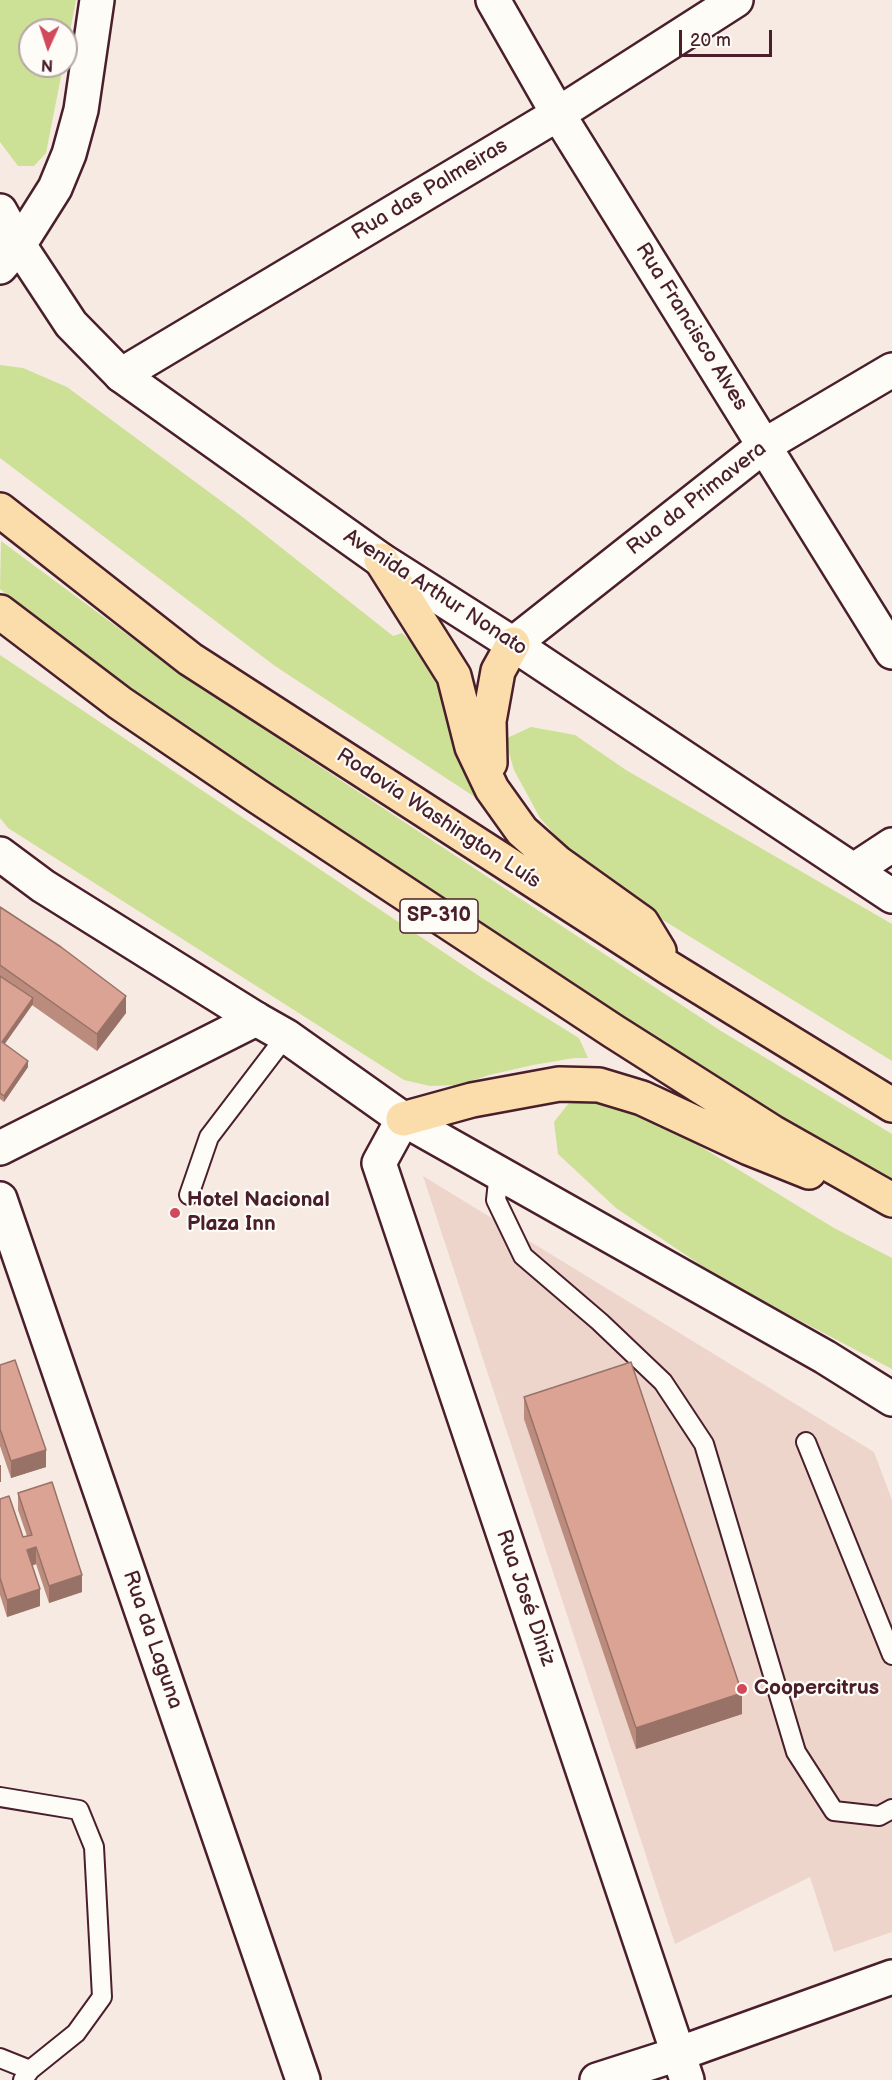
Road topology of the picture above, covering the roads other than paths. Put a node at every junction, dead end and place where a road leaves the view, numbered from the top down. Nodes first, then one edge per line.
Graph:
1 (97, 0) edge
2 (493, 0) edge
3 (736, 0) edge
4 (558, 114) junction
5 (0, 211) edge
6 (9, 256) edge
7 (892, 370) edge
8 (121, 375) junction
9 (765, 445) junction
10 (0, 510) edge
11 (381, 560) junction
12 (0, 612) edge
13 (513, 644) junction
14 (892, 652) edge
15 (492, 789) junction
16 (892, 845) edge
17 (0, 854) edge
18 (854, 870) junction
19 (0, 873) edge
20 (43, 886) junction
21 (892, 896) edge
22 (669, 968) junction
23 (256, 1019) junction
24 (286, 1036) junction
25 (892, 1104) edge
26 (403, 1119) junction
27 (0, 1148) edge
28 (499, 1172) junction
29 (189, 1195) dead end
30 (0, 1199) edge
31 (892, 1200) edge
32 (892, 1208) edge
33 (892, 1399) edge
34 (806, 1442) dead end
35 (892, 1655) edge
36 (0, 1797) edge
37 (892, 1809) edge
38 (892, 1977) edge
39 (0, 2058) edge
40 (682, 2067) edge
41 (26, 2075) edge
42 (303, 2080) edge
43 (597, 2080) edge

1 - 6 street
2 - 4 street, Rua Francisco Alves
3 - 4 street, Rua das Palmeiras
4 - 8 street, Rua das Palmeiras
4 - 9 street, Rua Francisco Alves
5 - 6 street, Avenida Arthur Nonato
6 - 8 street, Avenida Arthur Nonato
7 - 9 street, Rua da Primavera
8 - 11 street, Avenida Arthur Nonato
9 - 13 street, Rua da Primavera
9 - 14 street, Rua Francisco Alves
10 - 22 highway, Rodovia Washington Luís
11 - 13 street, Avenida Arthur Nonato
11 - 15 highway
12 - 31 highway, SP-310
13 - 15 highway
13 - 18 street, Avenida Arthur Nonato
15 - 22 highway
16 - 18 street
17 - 20 street
18 - 21 street, Avenida Arthur Nonato
19 - 20 street
20 - 23 street
22 - 25 highway, Rodovia Washington Luís
23 - 24 street
23 - 27 street
24 - 26 street
24 - 29 lane
26 - 28 street
26 - 32 highway
26 - 40 street, Rua José Diniz
28 - 33 street
28 - 37 lane
30 - 42 street, Rua da Laguna
34 - 35 lane
36 - 41 lane
38 - 40 street
39 - 41 lane
40 - 43 street

